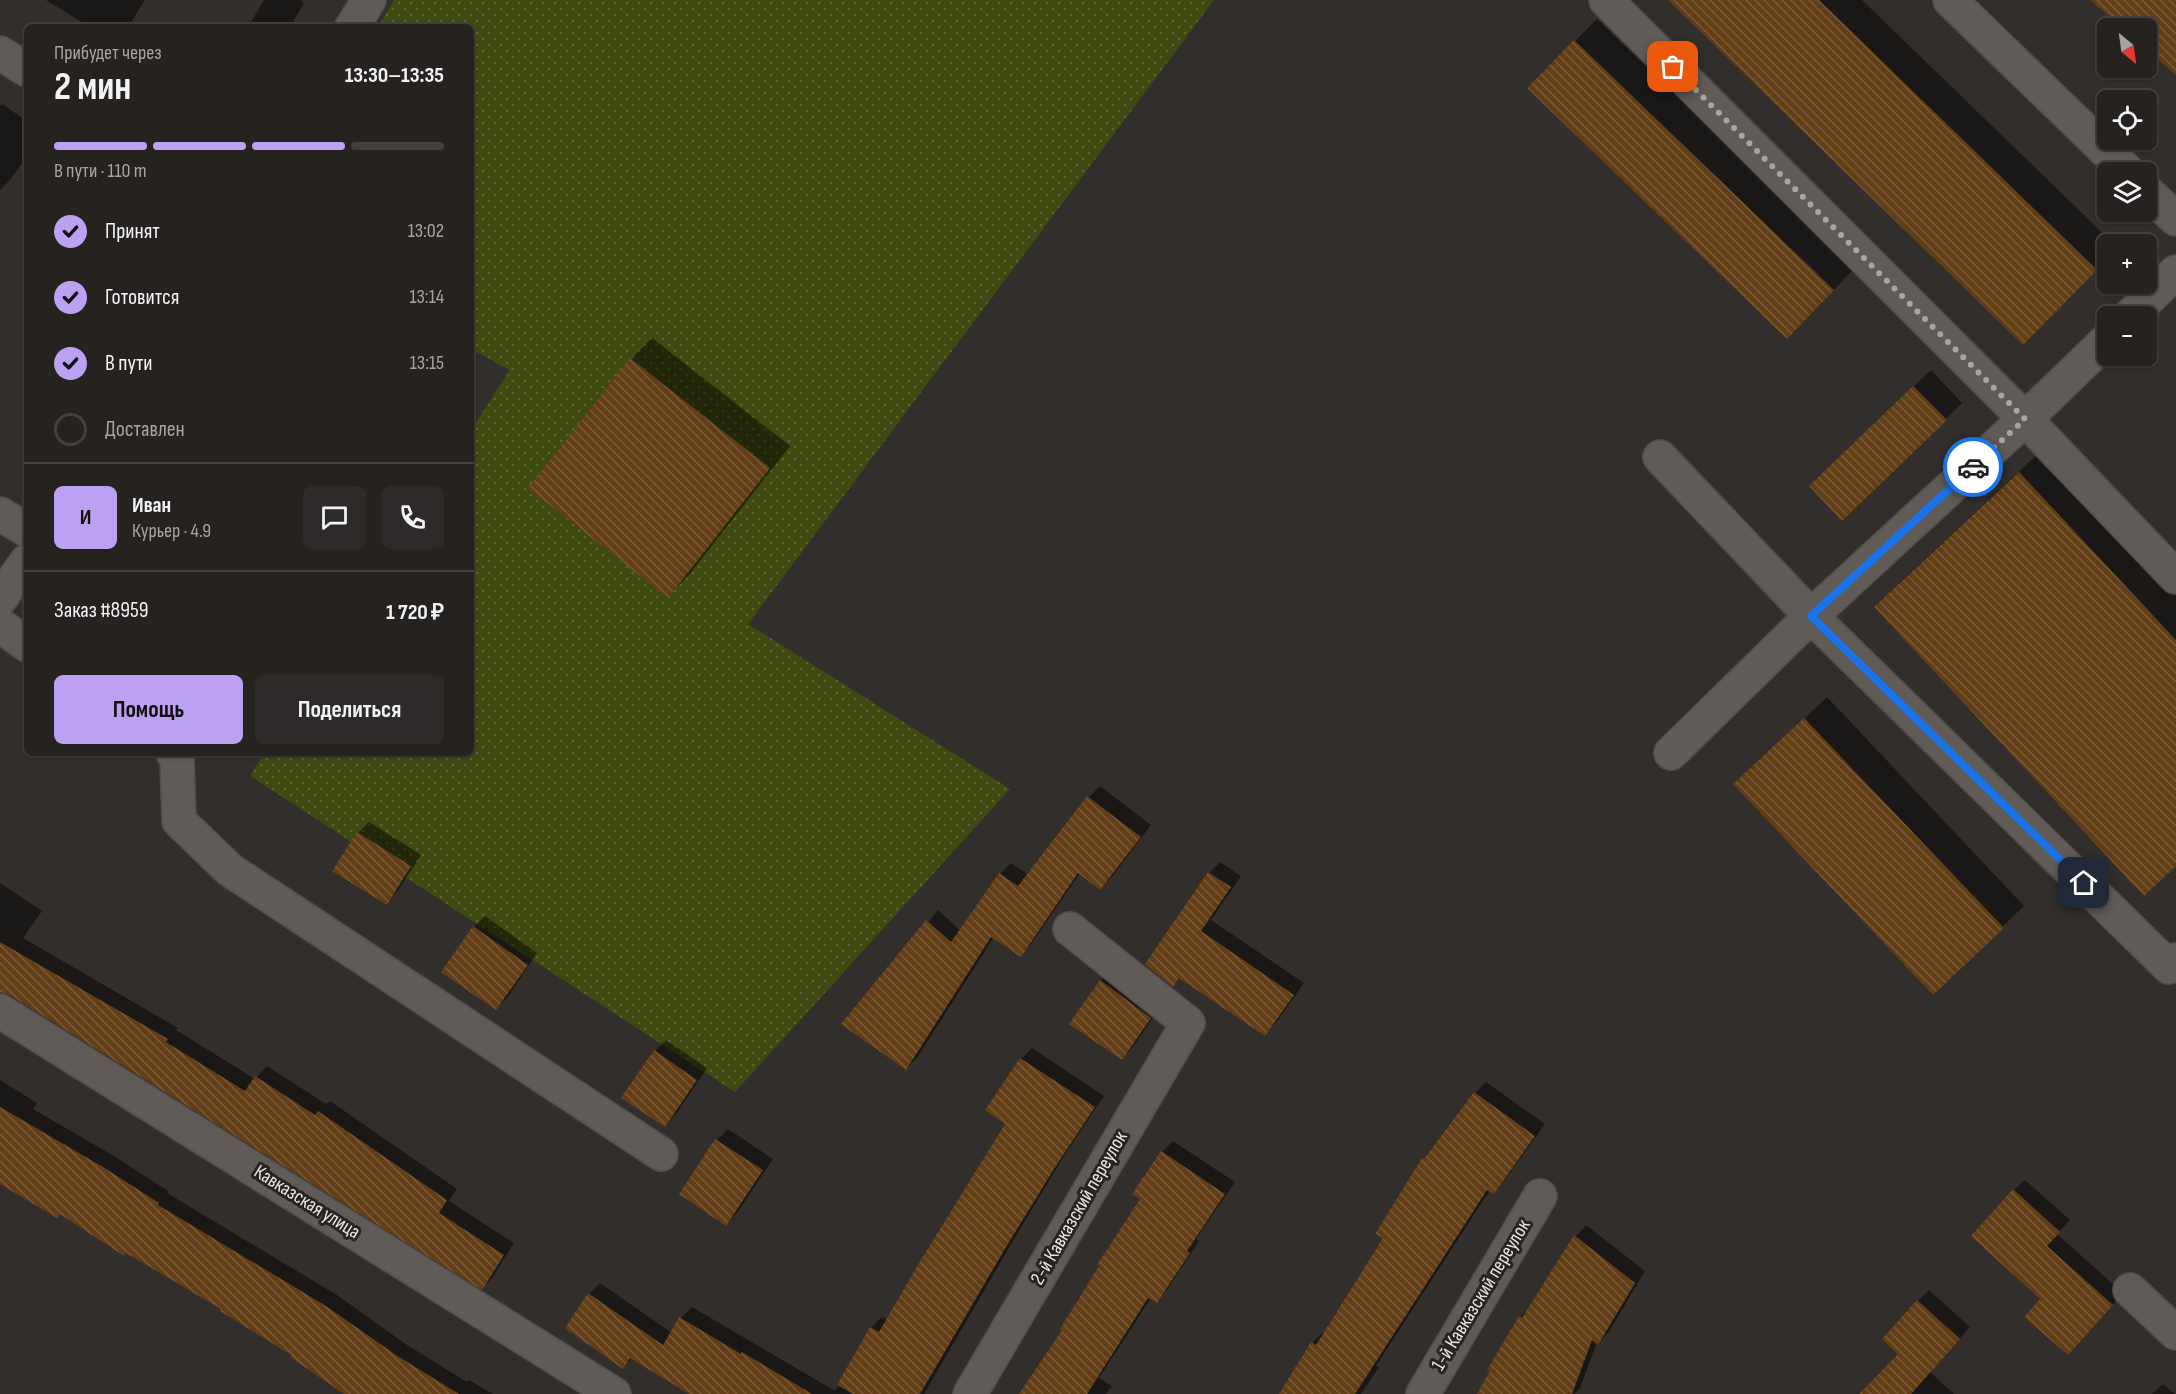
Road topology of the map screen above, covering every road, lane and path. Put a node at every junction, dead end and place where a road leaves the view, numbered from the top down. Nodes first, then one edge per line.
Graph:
1 (369, 0) edge
2 (1606, 0) edge
3 (1950, 0) edge
4 (354, 24) edge
5 (0, 53) edge
6 (24, 68) edge
7 (2118, 162) edge
8 (2157, 201) edge
9 (2176, 219) edge
10 (2176, 272) edge
11 (2140, 306) edge
12 (2097, 350) edge
13 (2025, 419) junction
14 (1660, 457) dead end
15 (0, 514) edge
16 (24, 528) edge
17 (24, 565) edge
18 (2176, 577) edge
19 (0, 600) edge
20 (1811, 616) junction
21 (0, 625) edge
22 (24, 643) edge
23 (1671, 753) dead end
24 (176, 756) edge
25 (1070, 928) dead end
26 (2176, 960) edge
27 (0, 1011) edge
28 (661, 1154) dead end
29 (1540, 1196) dead end
30 (2130, 1290) dead end
31 (2176, 1333) edge
32 (614, 1394) edge
33 (970, 1394) edge
34 (1423, 1394) edge

1 - 4 street
2 - 13 street
3 - 7 street
5 - 6 street
8 - 9 street
10 - 11 street
12 - 13 street
13 - 18 street
13 - 20 street
14 - 20 street
15 - 16 street
17 - 19 street
20 - 23 street
20 - 26 street
21 - 22 street
24 - 28 street
25 - 33 street, 2-й Кавказский переулок
27 - 32 street, Кавказская улица
29 - 34 street, 1-й Кавказский переулок
30 - 31 street

